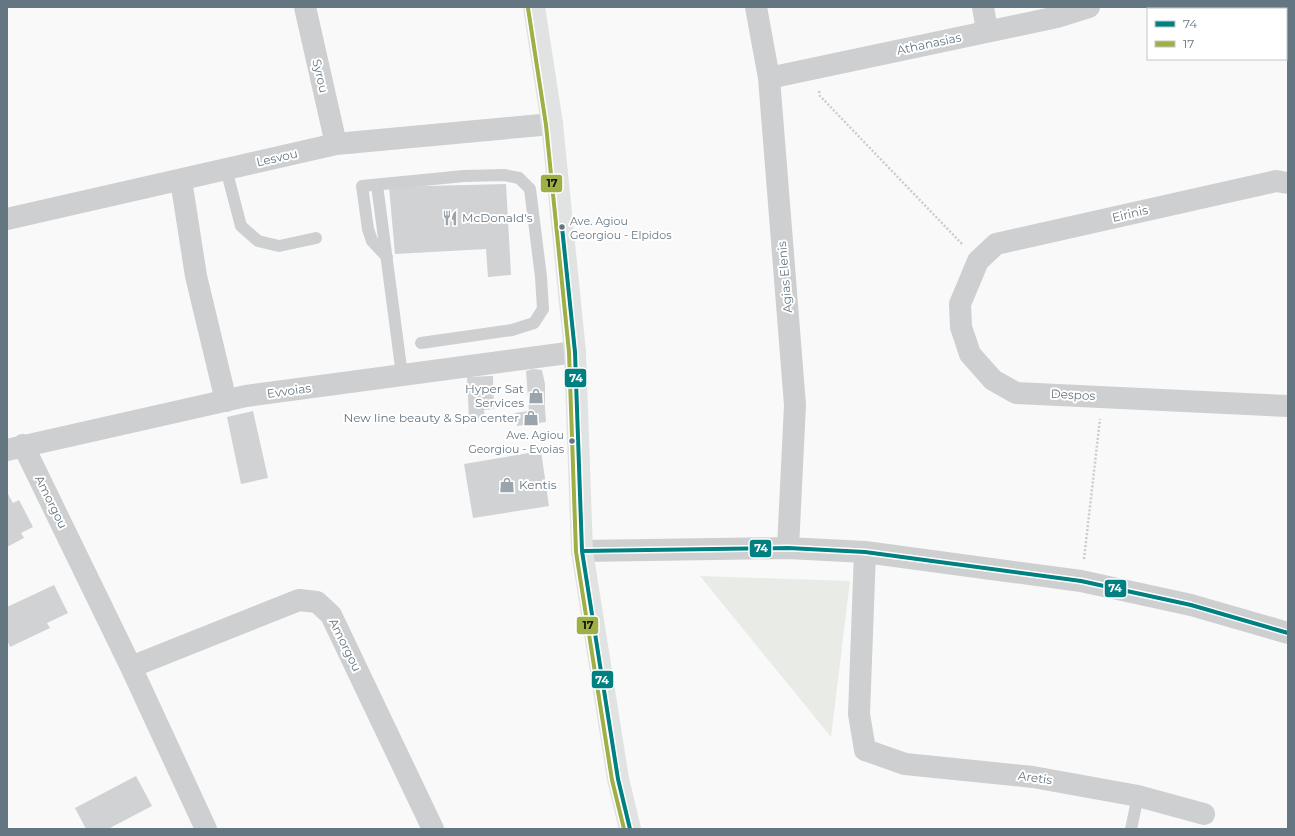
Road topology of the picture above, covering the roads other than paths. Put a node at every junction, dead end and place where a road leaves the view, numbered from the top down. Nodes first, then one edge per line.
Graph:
1 (305, 7) edge
2 (534, 7) edge
3 (756, 7) edge
4 (983, 7) edge
5 (1089, 7) edge
6 (987, 31) junction
7 (769, 78) junction
8 (552, 124) junction
9 (336, 144) junction
10 (226, 169) junction
11 (181, 180) junction
12 (1288, 183) edge
13 (7, 219) edge
14 (316, 238) dead end
15 (978, 261) joint
16 (421, 343) dead end
17 (575, 352) junction
18 (402, 375) junction
19 (226, 401) junction
20 (1288, 406) edge
21 (15, 447) edge
22 (788, 548) junction
23 (582, 551) junction
24 (866, 552) junction
25 (1288, 633) edge
26 (130, 667) junction
27 (1138, 796) junction
28 (1204, 814) dead end
29 (206, 829) edge
30 (433, 829) edge
31 (630, 829) edge
32 (1131, 829) edge

1 - 9 street, Syrou
2 - 8 main road
3 - 7 street, Agias Elenis
4 - 6 street
5 - 6 street, Athanasias
6 - 7 street, Athanasias
7 - 22 street, Agias Elenis
8 - 9 street, Lesvou
8 - 17 main road
9 - 10 street, Lesvou
10 - 11 street, Lesvou
10 - 14 lane
11 - 13 street, Lesvou
11 - 19 street
12 - 15 street, Eirinis
15 - 20 street, Despos
16 - 18 lane
17 - 18 street, Evvoias
17 - 23 main road
18 - 19 street, Evvoias
19 - 21 street, Evvoias
21 - 26 street, Amorgou
22 - 23 street
22 - 24 street
23 - 31 main road
24 - 25 street
24 - 27 street, Aretis
26 - 29 street, Amorgou
26 - 30 street, Amorgou
27 - 28 street, Aretis
27 - 32 lane

